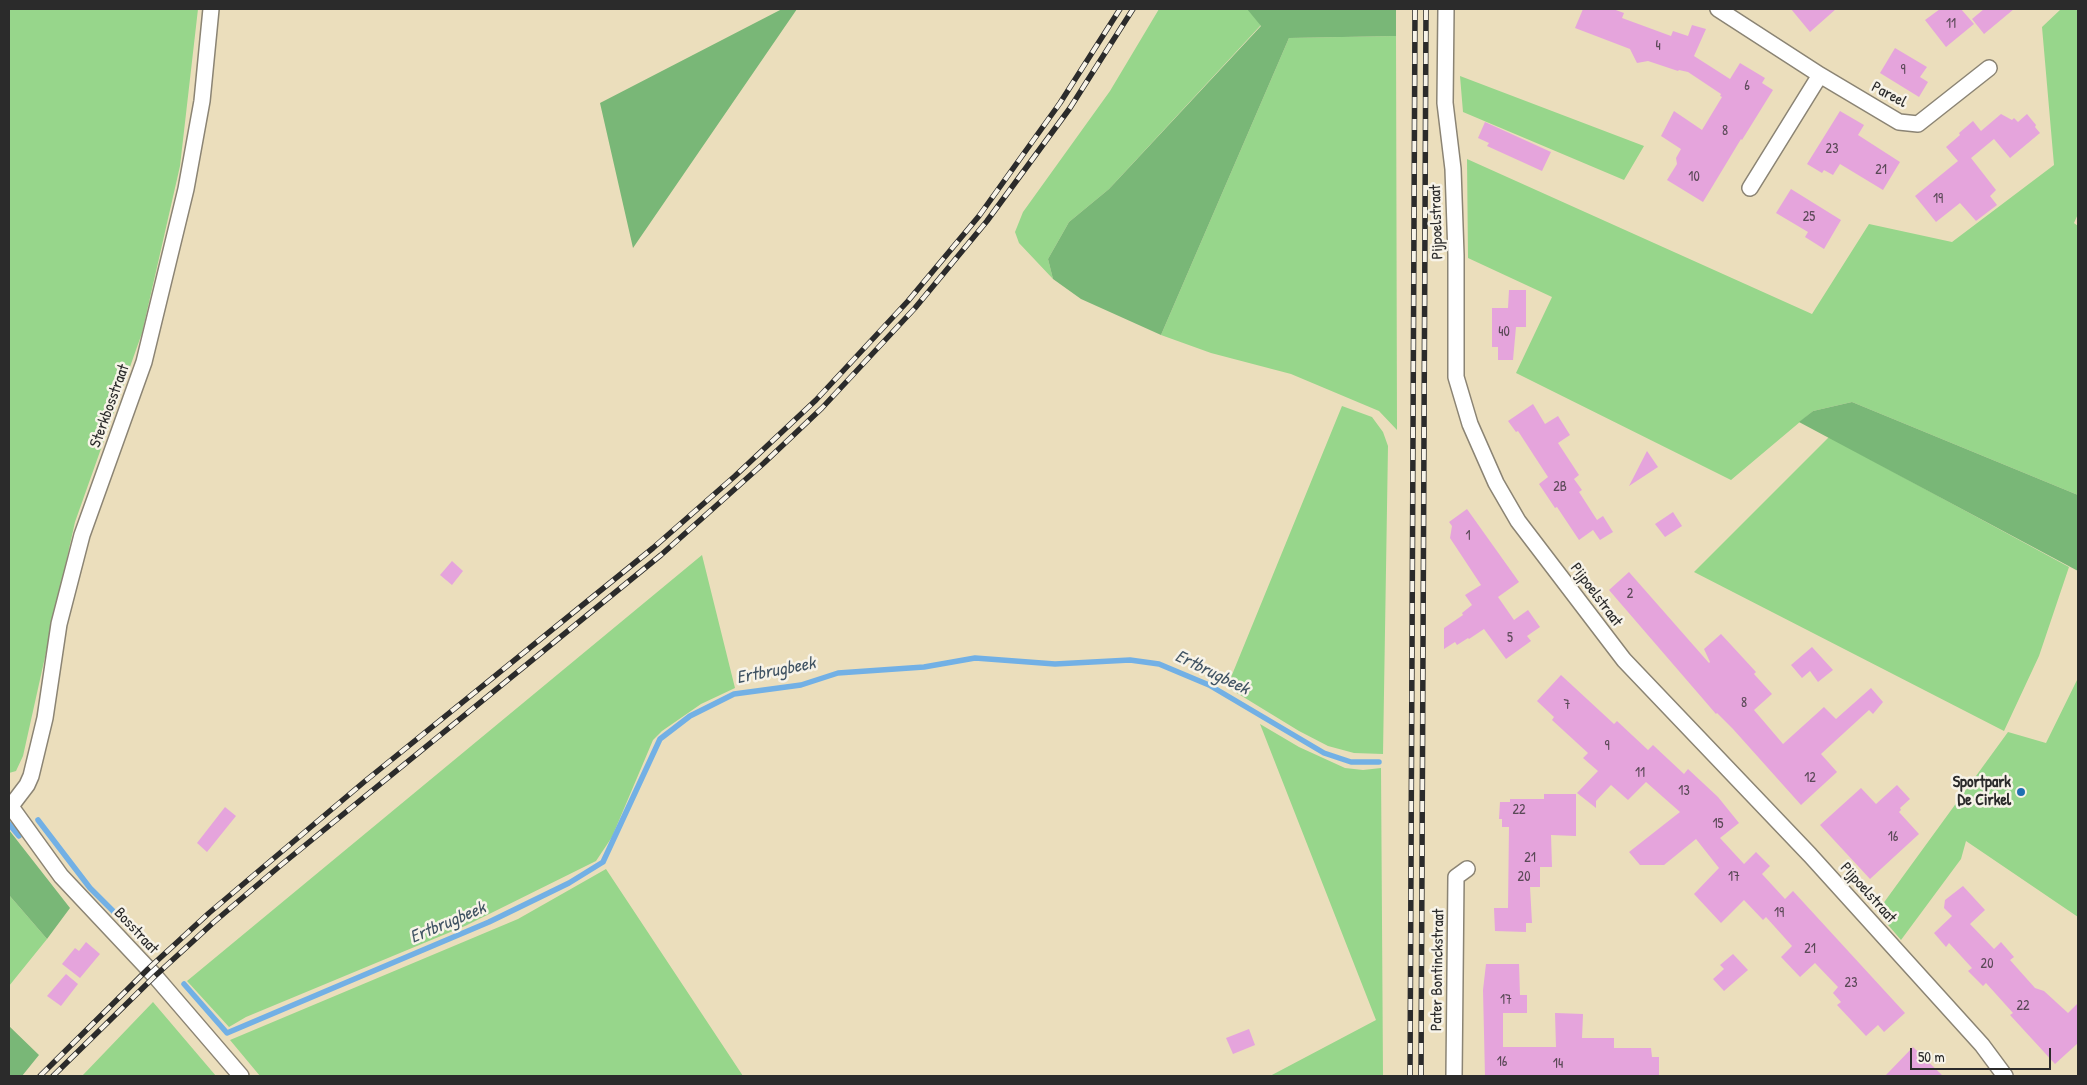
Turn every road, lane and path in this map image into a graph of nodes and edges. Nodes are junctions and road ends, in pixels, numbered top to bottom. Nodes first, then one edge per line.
1 (211, 9) edge
2 (1446, 9) edge
3 (1718, 9) edge
4 (1738, 13) edge
5 (1989, 68) dead end
6 (1820, 75) junction
7 (1750, 188) dead end
8 (10, 805) edge
9 (1467, 869) dead end
10 (241, 1076) edge
11 (1454, 1076) edge
12 (2005, 1076) edge

1 - 8 street, Sterkbosstraat
2 - 12 street, Pijpoelstraat
3 - 4 street, Pareel
4 - 6 street, Pareel
5 - 6 street, Pareel
6 - 7 street
8 - 10 street, Bosstraat
9 - 11 street, Pater Bontinckstraat

